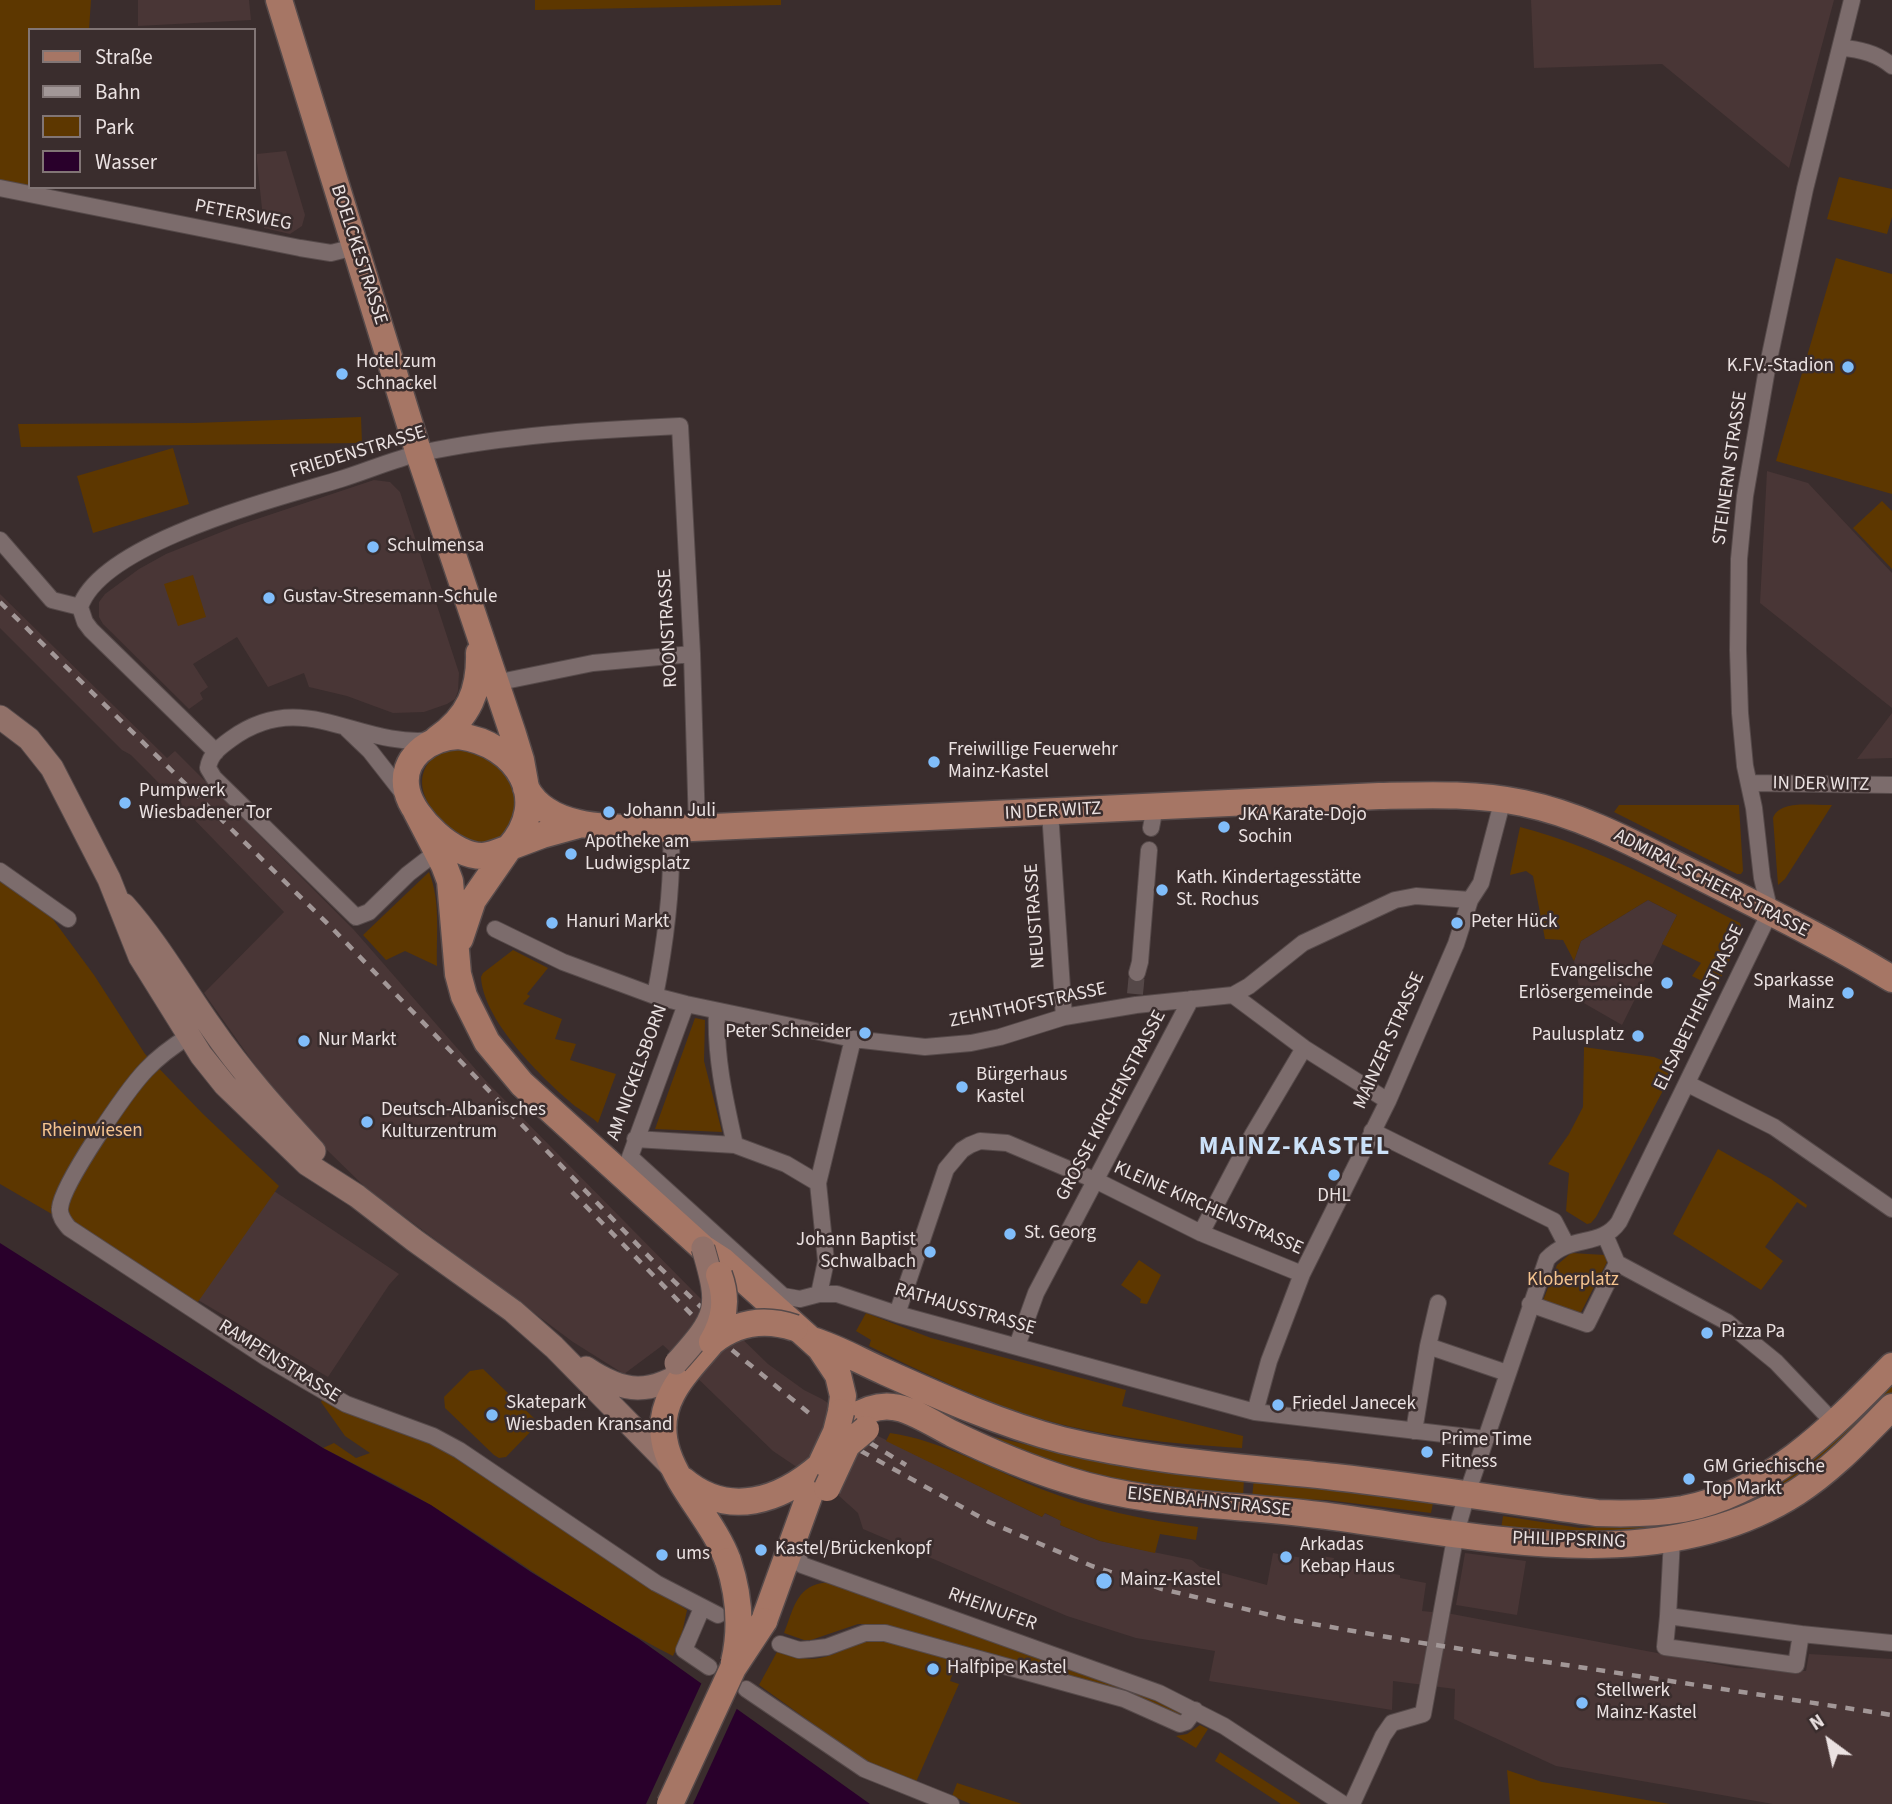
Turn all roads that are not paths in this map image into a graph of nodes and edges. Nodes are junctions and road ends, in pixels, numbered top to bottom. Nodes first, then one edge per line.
1 (279, 0) edge
2 (1852, 0) edge
3 (1841, 48) junction
4 (1892, 66) edge
5 (0, 188) edge
6 (355, 247) junction
7 (680, 426) joint
8 (419, 454) junction
9 (0, 540) edge
10 (80, 607) junction
11 (479, 633) junction
12 (692, 654) junction
13 (495, 683) junction
14 (0, 717) edge
15 (339, 725) junction
16 (436, 739) junction
17 (216, 752) junction
18 (1749, 783) junction
19 (526, 785) junction
20 (1892, 785) edge
21 (1514, 801) junction
22 (414, 808) junction
23 (1050, 812) junction
24 (582, 824) junction
25 (684, 829) junction
26 (434, 844) junction
27 (510, 848) junction
28 (1149, 850) dead end
29 (0, 872) edge
30 (117, 897) junction
31 (1470, 900) junction
32 (1769, 912) junction
33 (68, 919) dead end
34 (495, 929) dead end
35 (457, 947) junction
36 (1137, 973) tunnel mouth
37 (1892, 979) edge
38 (1233, 995) junction
39 (655, 996) junction
40 (192, 999) junction
41 (1191, 999) junction
42 (686, 1004) junction
43 (717, 1011) junction
44 (1064, 1017) junction
45 (189, 1036) junction
46 (853, 1039) junction
47 (1304, 1048) junction
48 (235, 1062) junction
49 (1688, 1084) junction
50 (1388, 1101) junction
51 (1372, 1131) junction
52 (635, 1139) junction
53 (735, 1145) junction
54 (629, 1157) joint
55 (1097, 1181) junction
56 (818, 1185) junction
57 (357, 1196) junction
58 (1892, 1209) edge
59 (1201, 1233) junction
60 (1605, 1236) junction
61 (1566, 1244) junction
62 (703, 1248) junction
63 (1617, 1263) junction
64 (1302, 1274) junction
65 (819, 1294) junction
66 (1438, 1303) dead end
67 (1530, 1304) junction
68 (897, 1314) junction
69 (712, 1342) junction
70 (1017, 1346) junction
71 (1429, 1346) junction
72 (554, 1347) junction
73 (822, 1349) junction
74 (1892, 1366) edge
75 (684, 1369) junction
76 (1507, 1373) junction
77 (1892, 1407) edge
78 (1255, 1412) junction
79 (848, 1423) junction
80 (1835, 1424) junction
81 (1414, 1431) junction
82 (1486, 1439) junction
83 (675, 1471) junction
84 (818, 1477) junction
85 (1762, 1478) junction
86 (1467, 1494) junction
87 (1779, 1503) junction
88 (706, 1519) junction
89 (1456, 1534) junction
90 (1672, 1539) junction
91 (793, 1572) junction
92 (1668, 1616) junction
93 (1801, 1634) junction
94 (1892, 1643) edge
95 (780, 1644) dead end
96 (730, 1675) junction
97 (1195, 1710) junction
98 (670, 1804) edge
99 (951, 1804) edge
100 (1343, 1804) edge
101 (1352, 1804) edge

1 - 6 main road, BOELCKESTRASSE
2 - 3 street, STEINERN STRASSE
3 - 4 street
3 - 18 street, STEINERN STRASSE
5 - 6 street, PETERSWEG
6 - 8 main road, BOELCKESTRASSE
7 - 8 street, FRIEDENSTRASSE
7 - 12 street, ROONSTRASSE
8 - 10 street, FRIEDENSTRASSE
8 - 11 main road, BOELCKESTRASSE
9 - 10 street
10 - 17 street
11 - 13 main road, BOELCKESTRASSE
11 - 16 main road
12 - 13 street
12 - 25 street, ROONSTRASSE
13 - 19 main road, BOELCKESTRASSE
14 - 30 main road
15 - 16 street
15 - 17 street
15 - 22 street
16 - 19 main road
16 - 22 main road
17 - 26 street
18 - 20 street, IN DER WITZ
18 - 32 street, ELISABETHENSTRASSE
19 - 24 main road, IN DER WITZ
19 - 27 main road
21 - 23 main road, IN DER WITZ
21 - 31 street, MAINZER STRASSE
21 - 32 main road, ADMIRAL-SCHEER-STRASSE
22 - 26 main road
22 - 27 main road
23 - 25 main road, IN DER WITZ
23 - 44 street, NEUSTRASSE
24 - 25 main road, IN DER WITZ
24 - 27 main road, IN DER WITZ
25 - 39 street, ROONSTRASSE
26 - 35 main road
27 - 35 main road
28 - 36 street
29 - 33 street
30 - 40 main road
30 - 45 main road
31 - 38 street
31 - 50 street, MAINZER STRASSE
32 - 37 main road, ADMIRAL-SCHEER-STRASSE
32 - 49 street, ELISABETHENSTRASSE
34 - 39 street, ZEHNTHOFSTRASSE
35 - 62 main road
38 - 41 street, ZEHNTHOFSTRASSE
38 - 47 street
39 - 42 street, ZEHNTHOFSTRASSE
40 - 45 street
40 - 48 main road
41 - 44 street, ZEHNTHOFSTRASSE
41 - 55 street, GROSSE KIRCHENSTRASSE
42 - 43 street, ZEHNTHOFSTRASSE
42 - 52 street, AM NICKELSBORN
43 - 46 street, ZEHNTHOFSTRASSE
43 - 53 street
44 - 46 street, ZEHNTHOFSTRASSE
45 - 48 street
45 - 57 main road
45 - 96 street, RAMPENSTRASSE
46 - 56 street
47 - 50 street
47 - 59 street
48 - 57 main road
49 - 58 street
49 - 60 street, ELISABETHENSTRASSE
50 - 51 street, MAINZER STRASSE
51 - 61 street
51 - 64 street, MAINZER STRASSE
52 - 53 street
52 - 54 street, AM NICKELSBORN
53 - 56 street
54 - 65 street, RATHAUSSTRASSE
55 - 59 street, KLEINE KIRCHENSTRASSE
55 - 68 street, KLEINE KIRCHENSTRASSE
55 - 70 street, GROSSE KIRCHENSTRASSE
56 - 65 street
57 - 72 main road
59 - 64 street, KLEINE KIRCHENSTRASSE
60 - 61 street
60 - 63 street
61 - 67 street
62 - 69 main road, bridge
62 - 73 main road, bridge
62 - 75 main road, bridge
63 - 67 street
63 - 80 street
64 - 78 street, MAINZER STRASSE
65 - 68 street, RATHAUSSTRASSE
66 - 71 street
67 - 76 street
68 - 70 street, RATHAUSSTRASSE
69 - 73 main road, bridge
69 - 75 main road
70 - 78 street, RATHAUSSTRASSE
71 - 76 street
71 - 81 street
72 - 75 main road
72 - 83 main road
72 - 88 main road
73 - 79 main road
73 - 86 main road, EISENBAHNSTRASSE
74 - 80 main road, PHILIPPSRING
75 - 83 main road
76 - 82 street
77 - 87 main road, PHILIPPSRING
78 - 81 street, RATHAUSSTRASSE
79 - 84 main road, bridge
79 - 89 main road, EISENBAHNSTRASSE
80 - 85 main road, PHILIPPSRING
81 - 82 street, RATHAUSSTRASSE
82 - 86 street
83 - 84 main road
83 - 88 main road
84 - 91 main road
84 - 91 main road
85 - 86 main road, PHILIPPSRING
85 - 87 main road
86 - 89 street
87 - 90 main road, PHILIPPSRING
88 - 96 main road, bridge
89 - 90 main road, PHILIPPSRING
89 - 101 street
90 - 92 street
91 - 96 main road, bridge
91 - 97 street, RHEINUFER
92 - 93 street
92 - 93 street
93 - 94 street
95 - 97 street
96 - 98 main road, bridge
96 - 99 street
97 - 100 street, RHEINUFER

